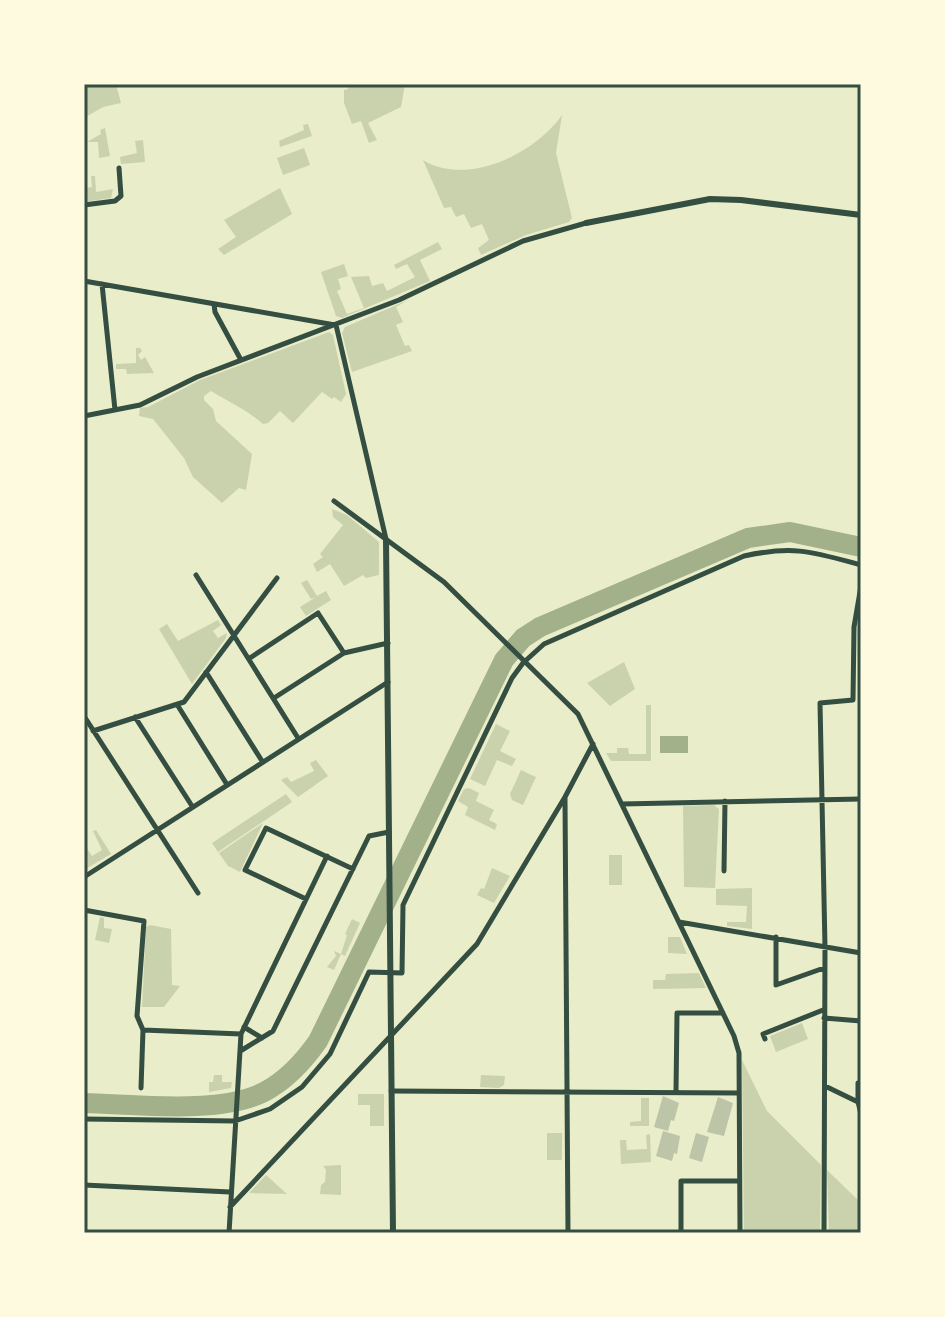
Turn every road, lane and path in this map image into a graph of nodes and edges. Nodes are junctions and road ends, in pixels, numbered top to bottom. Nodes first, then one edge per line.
1 (119, 168) dead end
2 (84, 205) edge
3 (861, 215) edge
4 (586, 223) joint
5 (84, 281) edge
6 (102, 284) junction
7 (214, 304) junction
8 (336, 325) junction
9 (241, 360) junction
10 (115, 410) junction
11 (84, 416) edge
12 (334, 501) dead end
13 (386, 540) junction
14 (861, 565) edge
15 (196, 575) dead end
16 (277, 578) dead end
17 (861, 586) edge
18 (858, 628) edge
19 (234, 635) junction
20 (388, 643) junction
21 (344, 653) junction
22 (250, 658) junction
23 (521, 661) junction
24 (206, 672) junction
25 (388, 682) junction
26 (274, 698) junction
27 (178, 706) junction
28 (84, 716) edge
29 (135, 717) junction
30 (93, 731) junction
31 (298, 738) junction
32 (593, 743) junction
33 (262, 761) junction
34 (226, 783) junction
35 (565, 797) junction
36 (821, 799) junction
37 (861, 799) edge
38 (725, 801) junction
39 (622, 804) junction
40 (192, 806) junction
41 (157, 829) junction
42 (389, 832) junction
43 (327, 856) junction
44 (353, 869) junction
45 (724, 871) dead end
46 (84, 877) edge
47 (198, 893) dead end
48 (306, 899) junction
49 (84, 910) edge
50 (678, 921) junction
51 (776, 937) junction
52 (825, 947) junction
53 (861, 953) edge
54 (824, 968) junction
55 (390, 974) junction
56 (823, 1010) junction
57 (723, 1013) junction
58 (824, 1018) junction
59 (861, 1021) edge
60 (143, 1030) junction
61 (243, 1030) junction
62 (390, 1035) junction
63 (262, 1038) junction
64 (765, 1039) dead end
65 (242, 1050) junction
66 (858, 1083) dead end
67 (825, 1086) junction
68 (141, 1088) dead end
69 (390, 1091) junction
70 (676, 1092) junction
71 (567, 1093) junction
72 (739, 1093) junction
73 (858, 1102) junction
74 (861, 1114) edge
75 (235, 1118) junction
76 (84, 1119) edge
77 (739, 1181) junction
78 (84, 1185) edge
79 (230, 1192) junction
80 (230, 1207) junction
81 (229, 1233) edge
82 (393, 1233) edge
83 (568, 1233) edge
84 (681, 1233) edge
85 (740, 1233) edge
86 (824, 1233) edge

1 - 2 street
3 - 4 street
4 - 8 street
5 - 6 street
6 - 7 street
6 - 10 street
7 - 8 street
7 - 9 street
8 - 9 street
8 - 13 street
9 - 10 street
10 - 11 street
12 - 13 street
13 - 20 street
13 - 23 street
14 - 23 street
15 - 19 street
16 - 19 street
17 - 18 street
18 - 36 street
19 - 22 street
19 - 24 street
20 - 21 street
20 - 25 street
21 - 22 street
21 - 26 street
22 - 26 street
23 - 32 street
23 - 55 street
24 - 27 street
24 - 33 street
25 - 31 street
25 - 42 street
26 - 31 street
27 - 29 street
27 - 34 street
28 - 30 street
29 - 30 street
29 - 40 street
30 - 41 street
31 - 33 street
32 - 35 street
32 - 39 street
33 - 34 street
34 - 40 street
35 - 62 street
35 - 71 street
36 - 37 street
36 - 38 street
36 - 52 street
38 - 39 street
38 - 45 street
39 - 50 street
40 - 41 street
41 - 46 street
41 - 47 street
42 - 44 street
42 - 55 street
43 - 44 street
43 - 48 street
43 - 48 street
44 - 63 street
48 - 61 street
49 - 60 street
50 - 51 street
50 - 57 street
51 - 52 street
51 - 54 street
52 - 53 street
52 - 54 street
54 - 56 street
55 - 62 street
55 - 75 street
56 - 58 street
56 - 64 street
57 - 70 street
57 - 72 street
58 - 59 street
58 - 67 street
60 - 61 street
60 - 68 street
61 - 63 street
61 - 65 street
62 - 69 street
62 - 80 street
63 - 65 street
65 - 75 street
66 - 73 street
67 - 73 street
67 - 86 street
69 - 71 street
69 - 82 street
70 - 71 street
70 - 72 street
71 - 83 street
72 - 77 street
73 - 74 street
75 - 76 street
75 - 79 street
77 - 84 street
77 - 85 street
78 - 79 street
79 - 80 street
80 - 81 street

